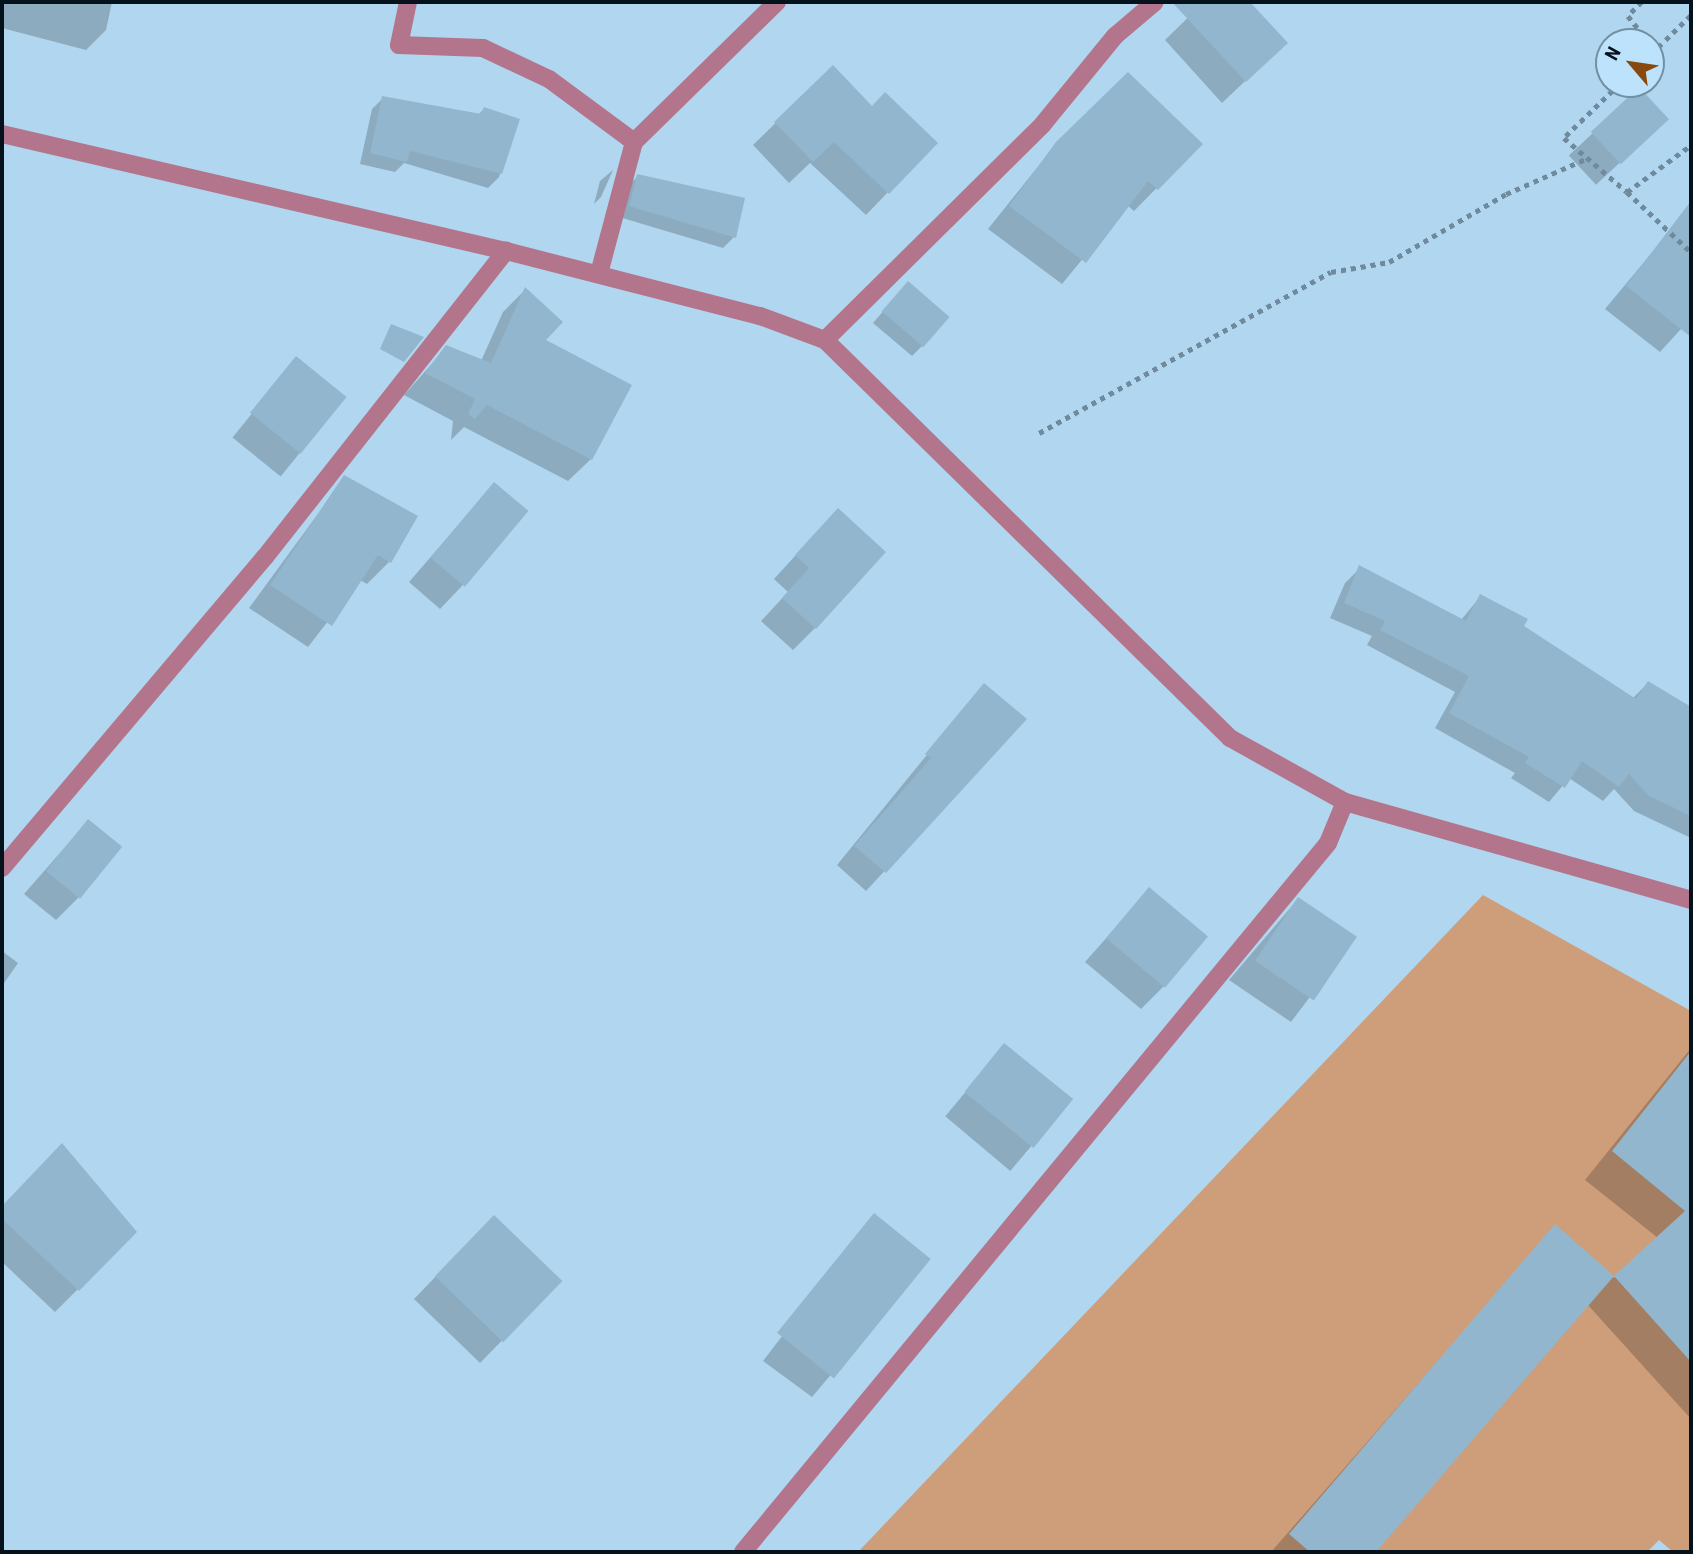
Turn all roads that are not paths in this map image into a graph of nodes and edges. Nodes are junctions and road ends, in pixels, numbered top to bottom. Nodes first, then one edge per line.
1 (408, 2) edge
2 (777, 2) edge
3 (1155, 2) edge
4 (2, 134) edge
5 (634, 142) junction
6 (506, 251) junction
7 (599, 274) junction
8 (825, 340) junction
9 (1345, 802) junction
10 (2, 868) edge
11 (1691, 900) edge
12 (743, 1552) edge

1 - 5 street
2 - 5 street
3 - 8 street
4 - 6 street
5 - 7 street
6 - 7 street
6 - 10 street
7 - 8 street
8 - 9 street
9 - 11 street
9 - 12 street

